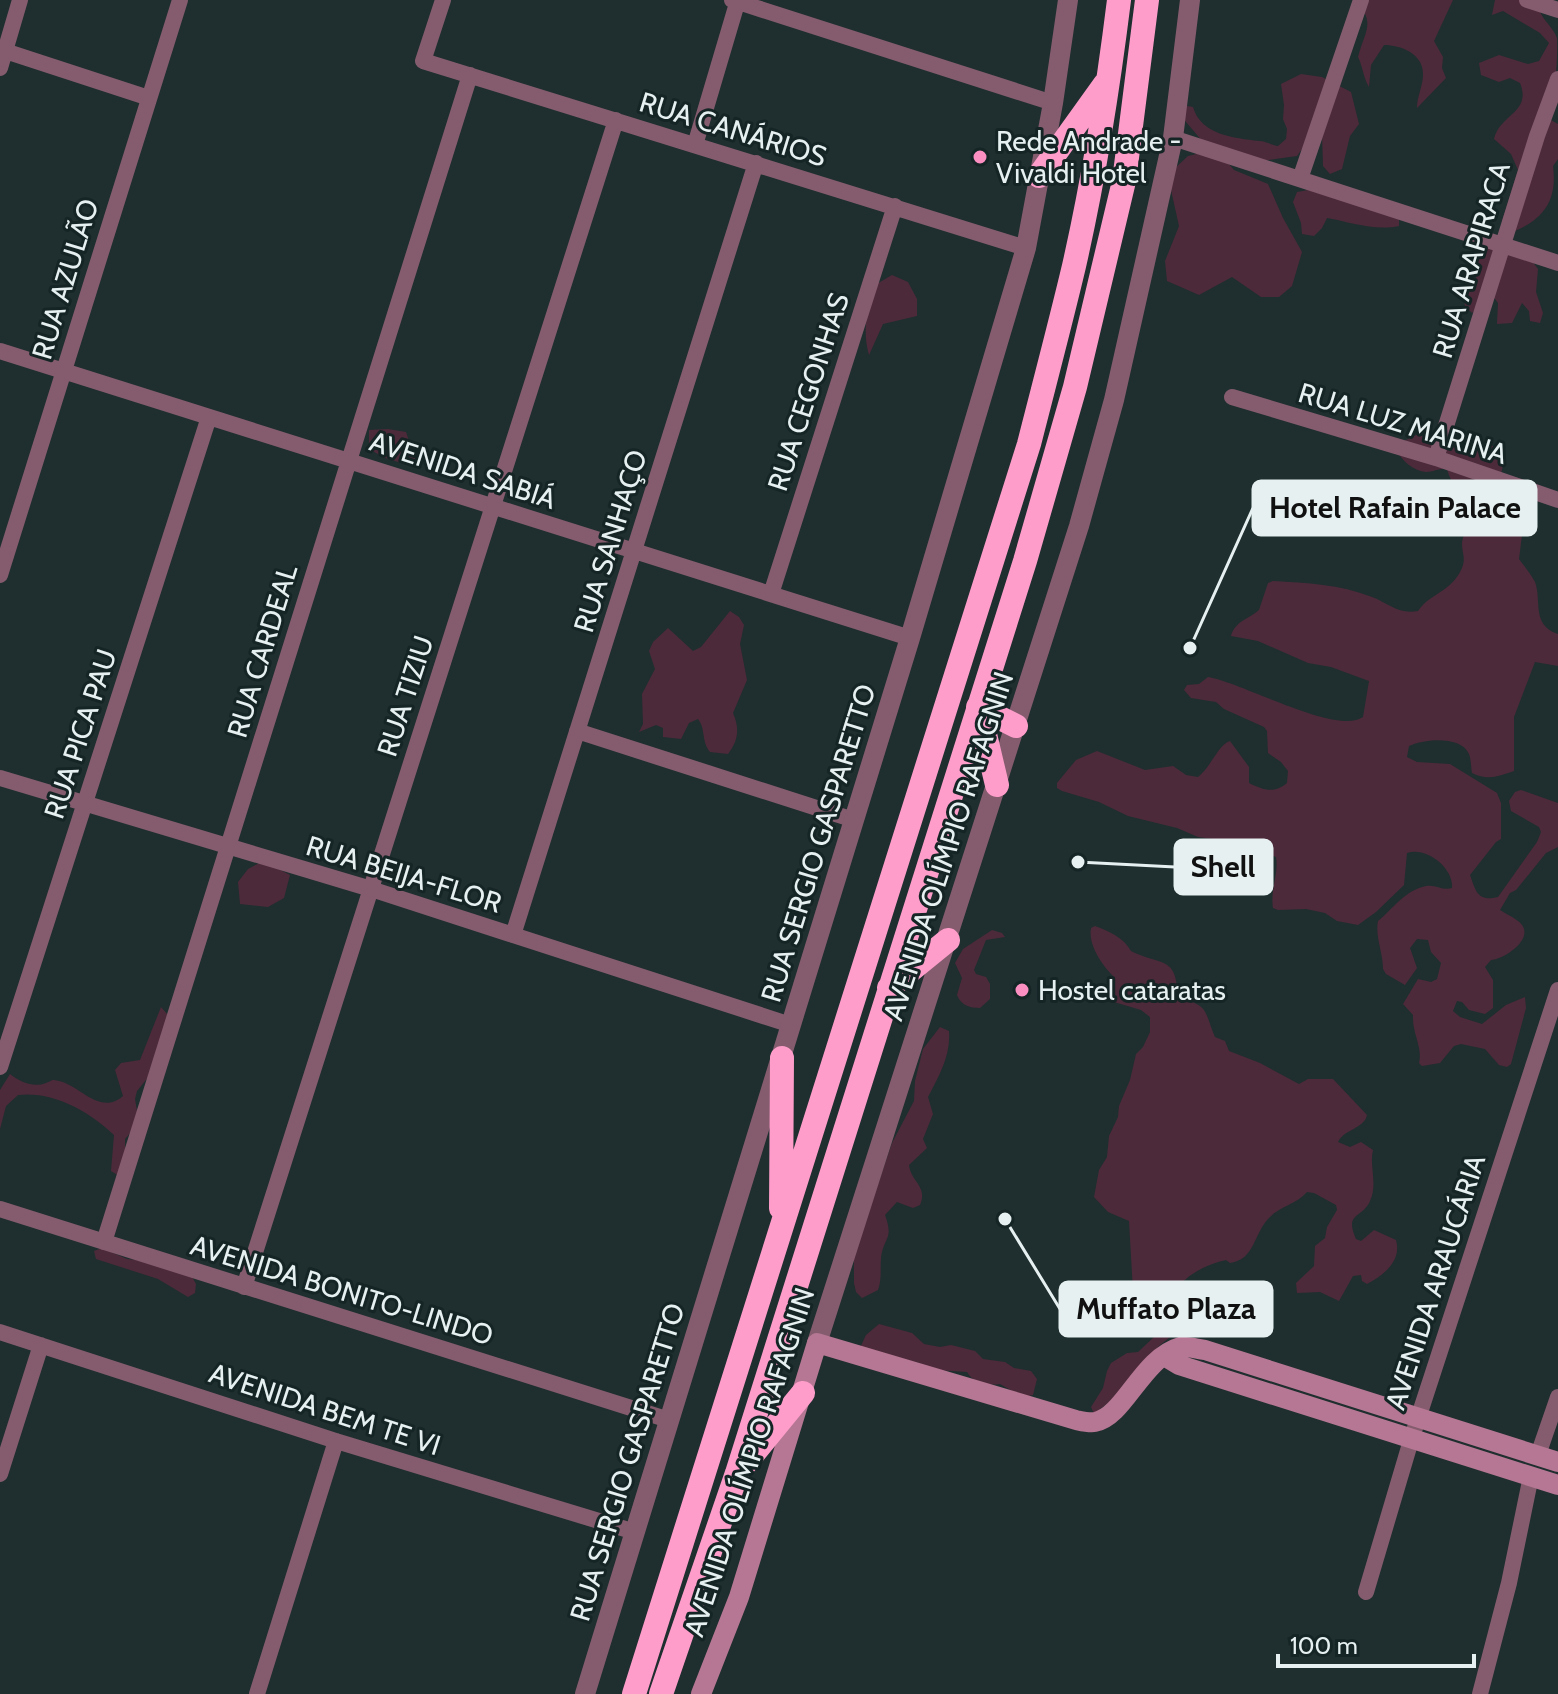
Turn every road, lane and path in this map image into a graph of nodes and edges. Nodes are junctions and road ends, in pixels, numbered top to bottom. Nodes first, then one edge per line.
1 (20, 0) edge
2 (180, 0) edge
3 (443, 0) edge
4 (1068, 0) edge
5 (1119, 0) edge
6 (1147, 0) edge
7 (1190, 0) edge
8 (1361, 0) edge
9 (1527, 0) edge
10 (736, 1) edge
11 (1558, 10) edge
12 (5, 51) junction
13 (0, 68) edge
14 (470, 75) junction
15 (1109, 79) junction
16 (1558, 79) edge
17 (149, 98) junction
18 (1053, 103) junction
19 (616, 120) junction
20 (1173, 138) junction
21 (695, 145) junction
22 (756, 163) junction
23 (1039, 176) junction
24 (1300, 179) junction
25 (895, 206) junction
26 (1503, 245) junction
27 (1026, 248) junction
28 (1558, 263) edge
29 (0, 351) edge
30 (64, 371) junction
31 (1232, 397) dead end
32 (209, 417) junction
33 (1436, 458) junction
34 (349, 461) junction
35 (1558, 500) edge
36 (493, 507) junction
37 (634, 551) junction
38 (0, 575) edge
39 (771, 594) junction
40 (910, 638) junction
41 (978, 707) junction
42 (1016, 726) junction
43 (577, 731) junction
44 (0, 778) edge
45 (997, 785) junction
46 (84, 804) junction
47 (854, 820) junction
48 (228, 847) junction
49 (371, 889) junction
50 (513, 935) junction
51 (948, 940) junction
52 (889, 988) junction
53 (1558, 990) edge
54 (791, 1025) junction
55 (782, 1058) junction
56 (0, 1067) edge
57 (0, 1209) edge
58 (781, 1232) junction
59 (104, 1242) junction
60 (244, 1287) junction
61 (0, 1332) edge
62 (817, 1343) junction
63 (41, 1345) junction
64 (1164, 1356) junction
65 (803, 1393) junction
66 (1558, 1397) edge
67 (1418, 1416) junction
68 (669, 1420) junction
69 (1412, 1437) junction
70 (336, 1441) junction
71 (1538, 1455) junction
72 (1558, 1462) edge
73 (737, 1473) junction
74 (0, 1474) edge
75 (1531, 1476) junction
76 (1558, 1485) edge
77 (635, 1532) junction
78 (1366, 1592) dead end
79 (257, 1694) edge
80 (585, 1694) edge
81 (634, 1694) edge
82 (661, 1694) edge
83 (701, 1694) edge
84 (1480, 1694) edge

1 - 12 street
2 - 17 street, RUA AZULÃO
3 - 14 street, RUA CANÁRIOS
4 - 18 street, RUA SERGIO GASPARETTO
5 - 15 highway
6 - 41 highway
7 - 20 street, AVENIDA OLÍMPIO RAFAGNIN
8 - 24 street
9 - 11 street
10 - 18 street
10 - 21 street
12 - 13 street
12 - 17 street
14 - 19 street, RUA CANÁRIOS
14 - 34 street, RUA CARDEAL
15 - 23 highway
15 - 58 highway
16 - 26 street, RUA ARAPIRACA
17 - 30 street, RUA AZULÃO
18 - 23 street, RUA SERGIO GASPARETTO
19 - 21 street, RUA CANÁRIOS
19 - 36 street, RUA TIZIU
20 - 24 street
20 - 42 street, AVENIDA OLÍMPIO RAFAGNIN
21 - 22 street, RUA CANÁRIOS
22 - 25 street, RUA CANÁRIOS
22 - 37 street, RUA SANHAÇO
23 - 27 street, RUA SERGIO GASPARETTO
24 - 26 street
25 - 27 street, RUA CANÁRIOS
25 - 39 street, RUA CEGONHAS
26 - 28 street
26 - 33 street, RUA ARAPIRACA
27 - 40 street, RUA SERGIO GASPARETTO
29 - 30 street, AVENIDA SABIÁ
30 - 32 street, AVENIDA SABIÁ
30 - 38 street, RUA AZULÃO
31 - 33 street, RUA LUZ MARINA
32 - 34 street, AVENIDA SABIÁ
32 - 46 street, RUA PICA PAU
33 - 35 street, RUA LUZ MARINA
34 - 36 street, AVENIDA SABIÁ
34 - 48 street, RUA CARDEAL
36 - 37 street, AVENIDA SABIÁ
36 - 49 street, RUA TIZIU
37 - 39 street, AVENIDA SABIÁ
37 - 43 street, RUA SANHAÇO
39 - 40 street, AVENIDA SABIÁ
40 - 47 street, RUA SERGIO GASPARETTO
41 - 42 highway
41 - 45 highway
41 - 52 highway
42 - 45 street, AVENIDA OLÍMPIO RAFAGNIN
43 - 47 street
43 - 50 street, RUA SANHAÇO
44 - 46 street, RUA BEIJA-FLOR
45 - 51 street, AVENIDA OLÍMPIO RAFAGNIN
46 - 48 street, RUA BEIJA-FLOR
46 - 56 street, RUA PICA PAU
47 - 54 street, RUA SERGIO GASPARETTO
48 - 49 street, RUA BEIJA-FLOR
48 - 59 street, RUA CARDEAL
49 - 50 street, RUA BEIJA-FLOR
49 - 60 street, RUA TIZIU
50 - 54 street, RUA BEIJA-FLOR
51 - 52 highway
51 - 62 street, AVENIDA OLÍMPIO RAFAGNIN
52 - 73 highway
53 - 67 street, AVENIDA ARAUCÁRIA
54 - 55 street, RUA SERGIO GASPARETTO
55 - 58 highway
55 - 68 street, RUA SERGIO GASPARETTO
57 - 59 street, AVENIDA BONITO-LINDO
58 - 81 highway
59 - 60 street, AVENIDA BONITO-LINDO
60 - 68 street, AVENIDA BONITO-LINDO
61 - 63 street, AVENIDA BEM TE VI
62 - 64 main road
62 - 65 main road, AVENIDA OLÍMPIO RAFAGNIN
63 - 70 street, AVENIDA BEM TE VI
63 - 74 street
64 - 67 main road
64 - 69 main road
65 - 73 highway
65 - 83 main road, AVENIDA OLÍMPIO RAFAGNIN
66 - 71 street
67 - 69 street, AVENIDA ARAUCÁRIA
67 - 71 main road
68 - 77 street, RUA SERGIO GASPARETTO
69 - 75 main road
69 - 78 street, AVENIDA ARAUCÁRIA
70 - 77 street, AVENIDA BEM TE VI
70 - 79 street
71 - 72 main road
73 - 82 highway
75 - 76 main road
75 - 84 street
77 - 80 street, RUA SERGIO GASPARETTO

